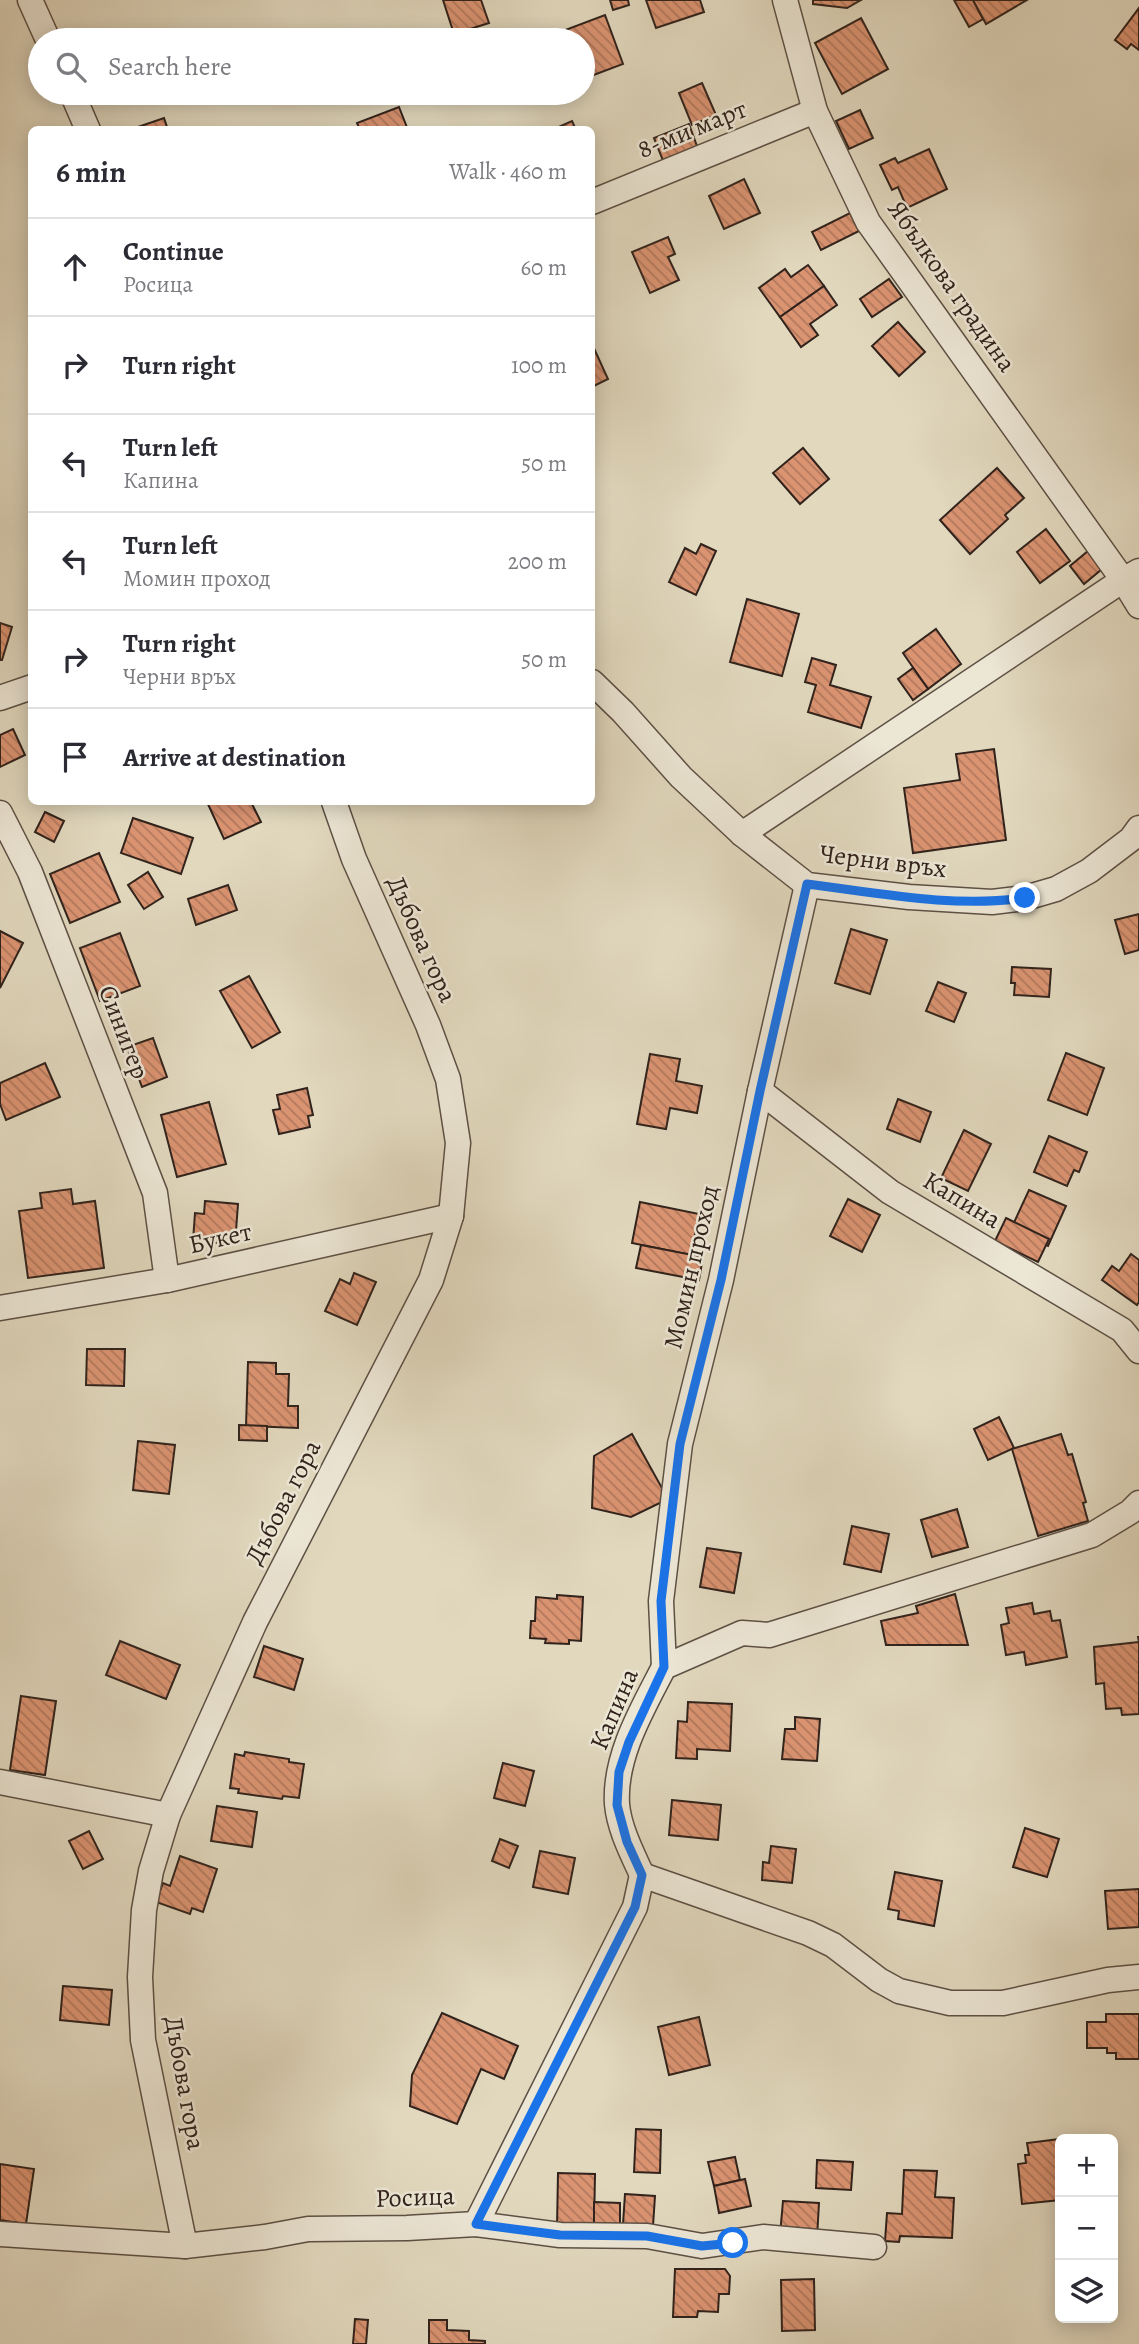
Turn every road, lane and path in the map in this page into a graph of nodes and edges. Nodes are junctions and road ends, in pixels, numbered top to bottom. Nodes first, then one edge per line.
1 (785, 0) edge
2 (32, 1) edge
3 (43, 28) edge
4 (77, 105) edge
5 (815, 111) junction
6 (86, 126) edge
7 (595, 201) edge
8 (1131, 575) edge
9 (1139, 606) edge
10 (595, 685) edge
11 (28, 688) edge
12 (0, 698) edge
13 (335, 805) edge
14 (0, 813) edge
15 (1139, 828) edge
16 (742, 834) junction
17 (807, 884) junction
18 (760, 1091) junction
19 (451, 1216) junction
20 (167, 1280) junction
21 (0, 1308) edge
22 (1139, 1351) edge
23 (1139, 1503) edge
24 (664, 1667) junction
25 (0, 1782) edge
26 (168, 1815) junction
27 (642, 1875) junction
28 (1139, 1977) edge
29 (476, 2224) junction
30 (0, 2234) edge
31 (185, 2246) junction
32 (874, 2247) dead end

1 - 5 street, Ябълкова градина
2 - 3 street
4 - 6 street
5 - 7 street, 8-ми март
5 - 8 street, Ябълкова градина
8 - 9 street
8 - 16 street
10 - 16 street, Черни връх
11 - 12 street
13 - 19 street, Дъбова гора
14 - 20 street, Синигер
15 - 17 street, Черни връх
16 - 17 street, Черни връх
17 - 18 street, Момин проход
18 - 22 street, Капина
18 - 24 street, Момин проход
19 - 20 street, Букет
19 - 26 street, Дъбова гора
20 - 21 street, Букет
23 - 24 street, Капина
24 - 27 street, Капина
25 - 26 street
26 - 31 street, Дъбова гора
27 - 28 street
27 - 29 street
29 - 31 street, Росица
29 - 32 street, Росица
30 - 31 street, Росица

